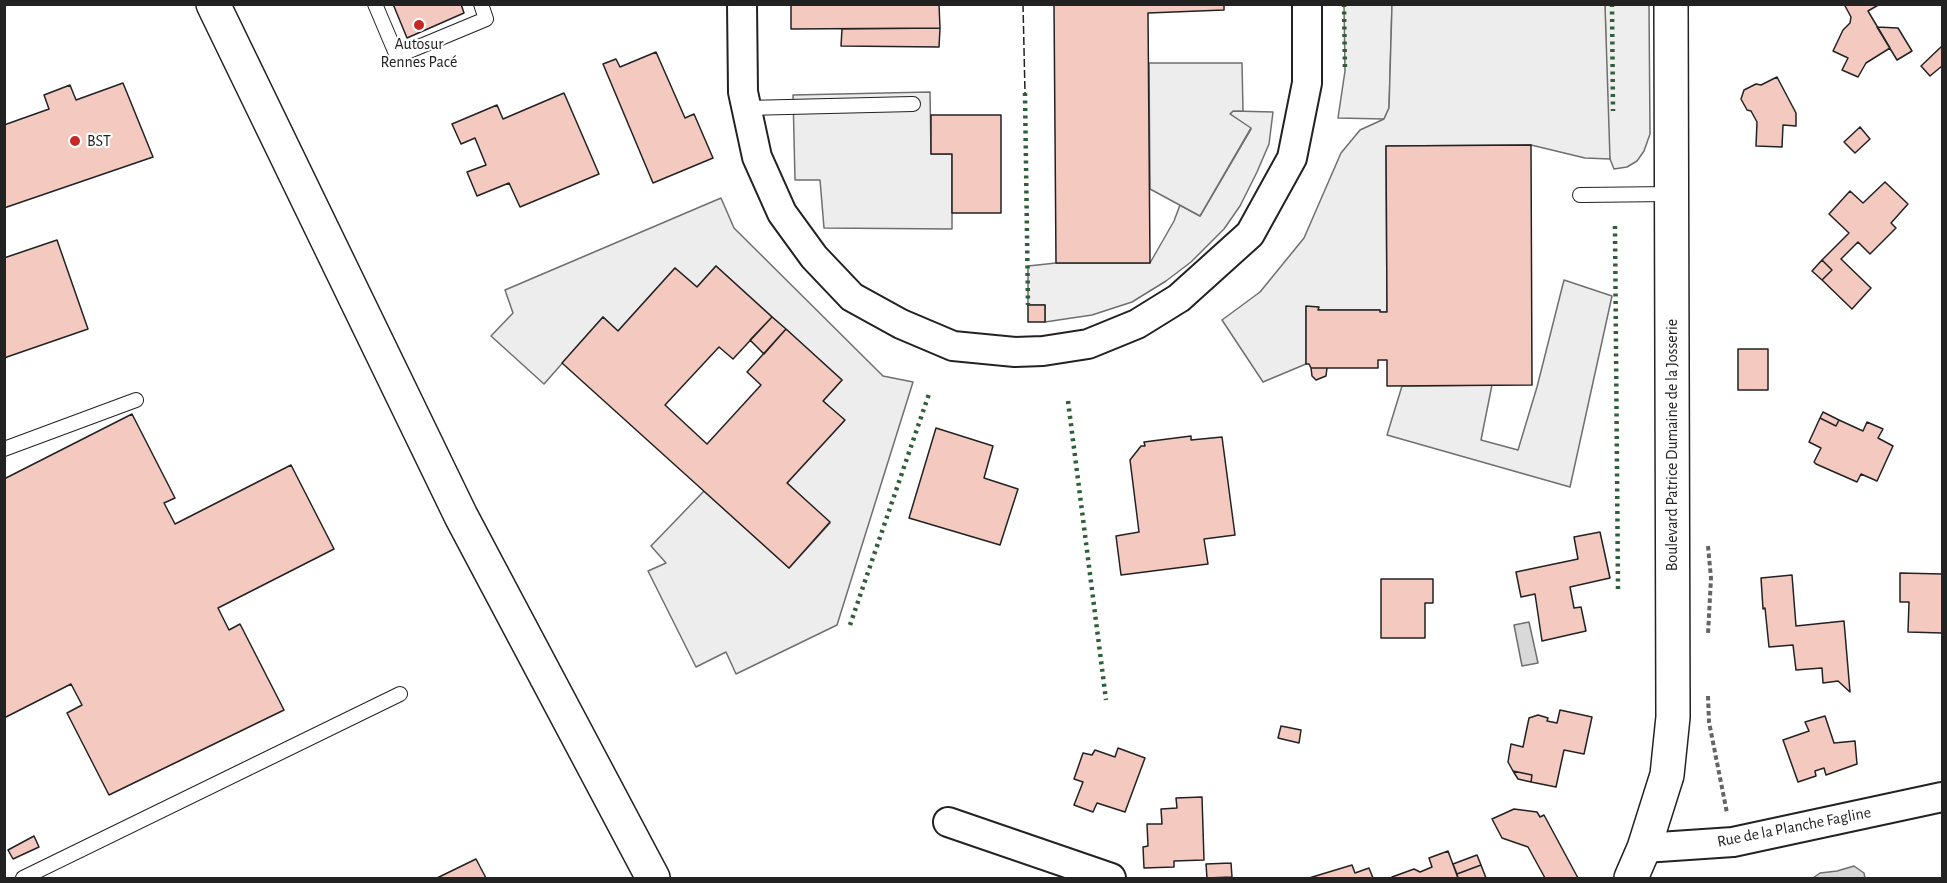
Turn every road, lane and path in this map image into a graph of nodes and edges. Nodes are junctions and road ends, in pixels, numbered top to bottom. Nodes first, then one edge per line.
1 (213, 4) edge
2 (375, 4) edge
3 (481, 4) edge
4 (742, 4) edge
5 (1307, 4) edge
6 (1671, 4) edge
7 (913, 104) dead end
8 (746, 108) junction
9 (1671, 194) junction
10 (1580, 195) dead end
11 (136, 400) dead end
12 (4, 449) edge
13 (1707, 542) dead end
14 (1708, 635) dead end
15 (1708, 690) dead end
16 (400, 694) dead end
17 (1942, 797) edge
18 (948, 822) dead end
19 (1733, 842) junction
20 (1644, 848) junction
21 (23, 879) edge
22 (653, 879) edge
23 (1111, 879) edge
24 (1631, 879) edge

1 - 22 main road
2 - 3 lane
4 - 8 street
5 - 8 street
6 - 9 main road, Boulevard Patrice Dumaine de la Josserie
7 - 8 lane
9 - 10 lane
9 - 20 main road, Boulevard Patrice Dumaine de la Josserie
11 - 12 lane
13 - 14 path
15 - 19 path
16 - 21 lane
17 - 19 street, Rue de la Planche Fagline
18 - 23 street
19 - 20 street, Rue de la Planche Fagline
20 - 24 main road, Boulevard Patrice Dumaine de la Josserie

